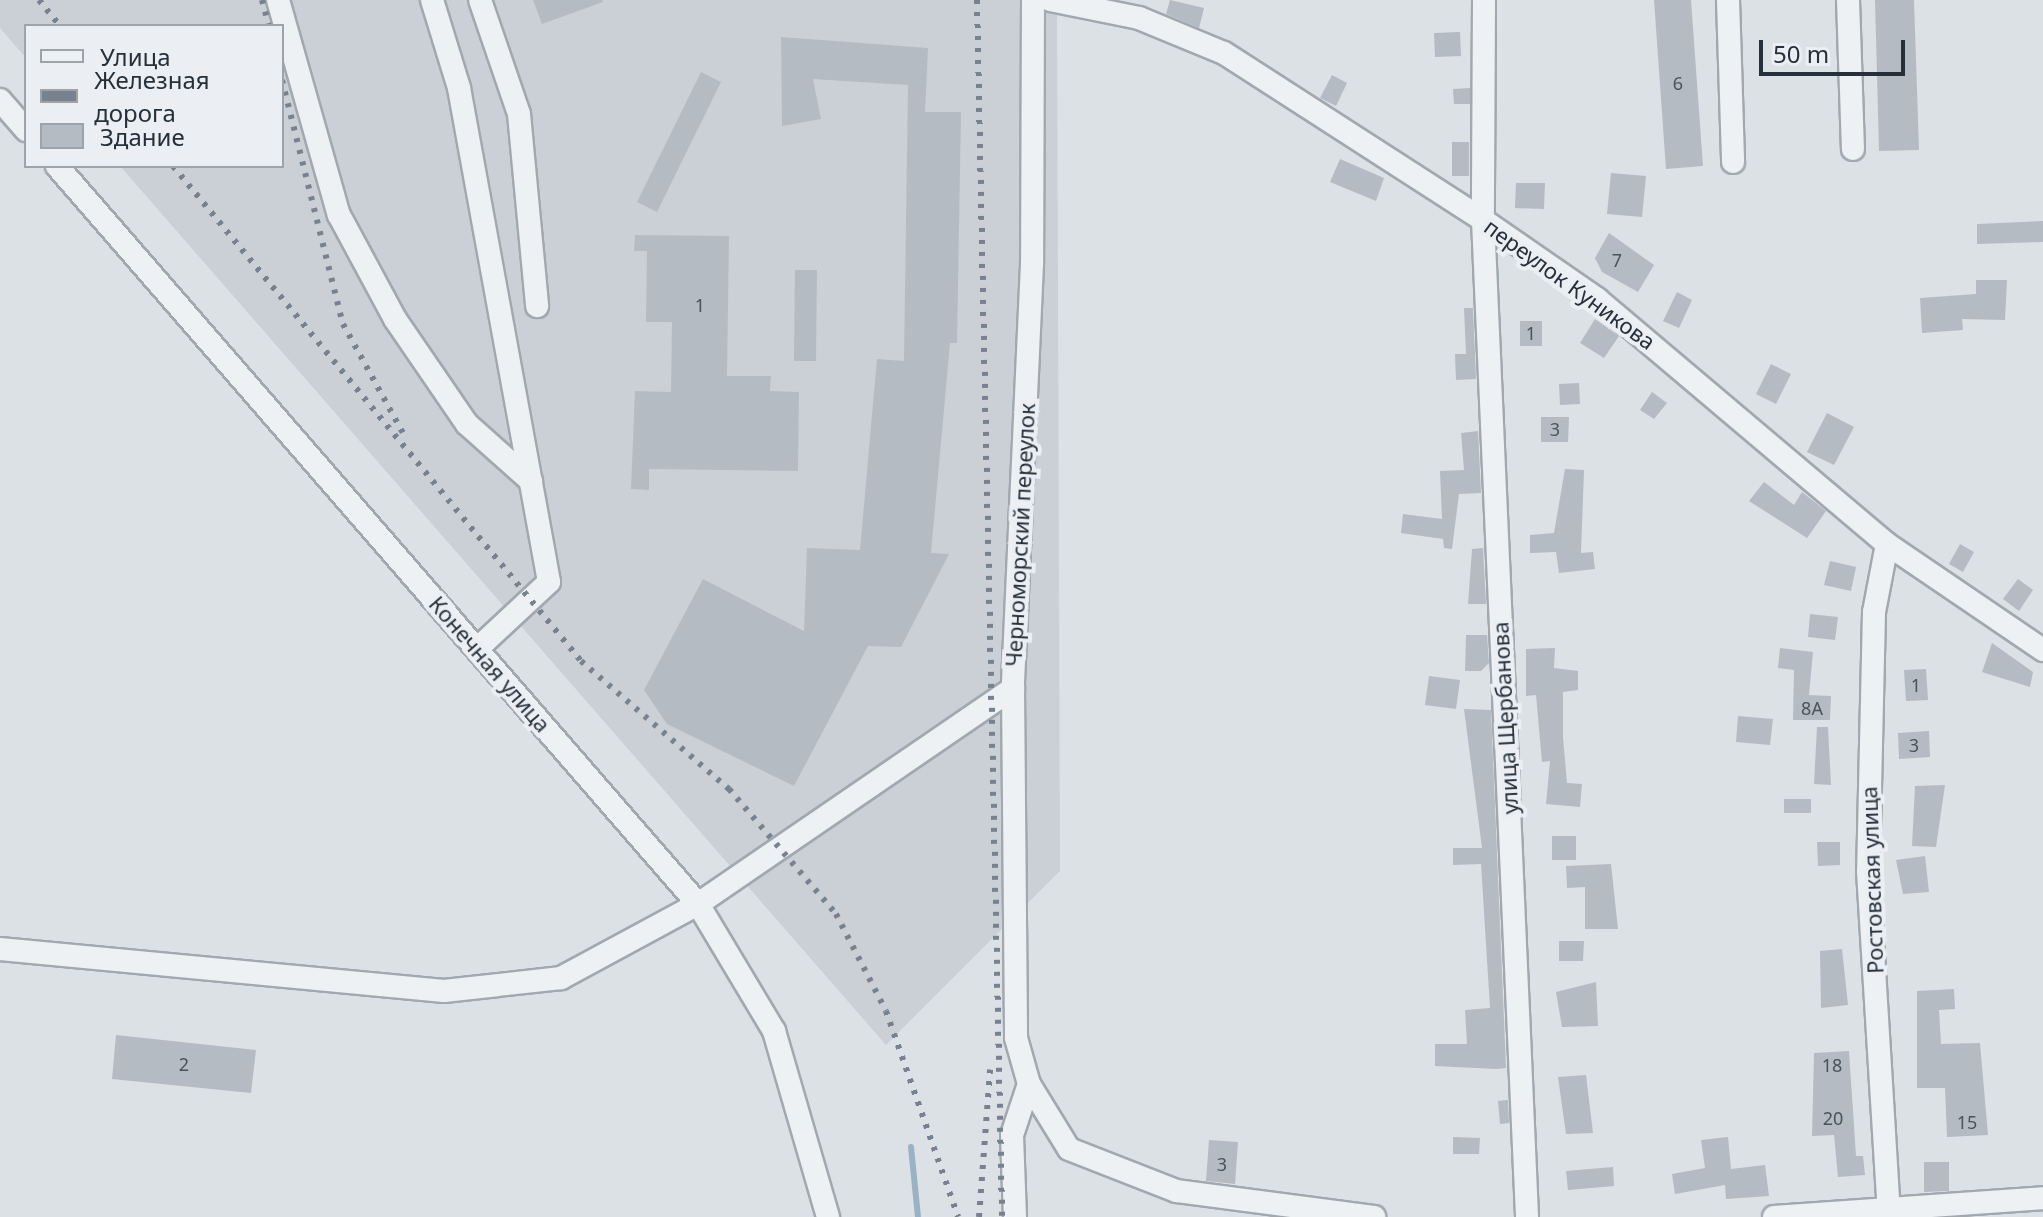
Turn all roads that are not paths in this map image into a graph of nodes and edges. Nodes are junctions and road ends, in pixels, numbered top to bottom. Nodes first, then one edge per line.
1 (278, 0) edge
2 (432, 0) edge
3 (480, 0) edge
4 (1033, 0) edge
5 (1050, 0) edge
6 (1484, 0) edge
7 (1734, 0) edge
8 (1848, 0) edge
9 (0, 100) edge
10 (24, 128) edge
11 (1853, 149) dead end
12 (1733, 162) dead end
13 (59, 168) edge
14 (1483, 220) junction
15 (537, 306) dead end
16 (531, 481) junction
17 (1887, 544) junction
18 (477, 649) junction
19 (2043, 650) edge
20 (1013, 688) junction
21 (698, 904) junction
22 (0, 949) edge
23 (1029, 1084) junction
24 (2043, 1198) edge
25 (1888, 1213) edge
26 (828, 1217) edge
27 (1015, 1217) edge
28 (1374, 1217) edge
29 (1527, 1217) edge
30 (1774, 1217) edge

1 - 16 street
2 - 16 street
3 - 15 street
4 - 20 street, Черноморский переулок
5 - 14 street, переулок Куникова
6 - 14 street, улица Щербанова
7 - 12 street
8 - 11 street
9 - 10 street
13 - 18 street, Конечная улица
14 - 17 street, переулок Куникова
14 - 29 street, улица Щербанова
16 - 18 street
17 - 19 street, переулок Куникова
17 - 25 street, Ростовская улица
18 - 21 street, Конечная улица
20 - 21 street, Черноморский переулок
20 - 23 street
21 - 22 street, Черноморский переулок
21 - 26 street, Конечная улица
23 - 27 street
23 - 28 street
24 - 25 street
25 - 30 street

